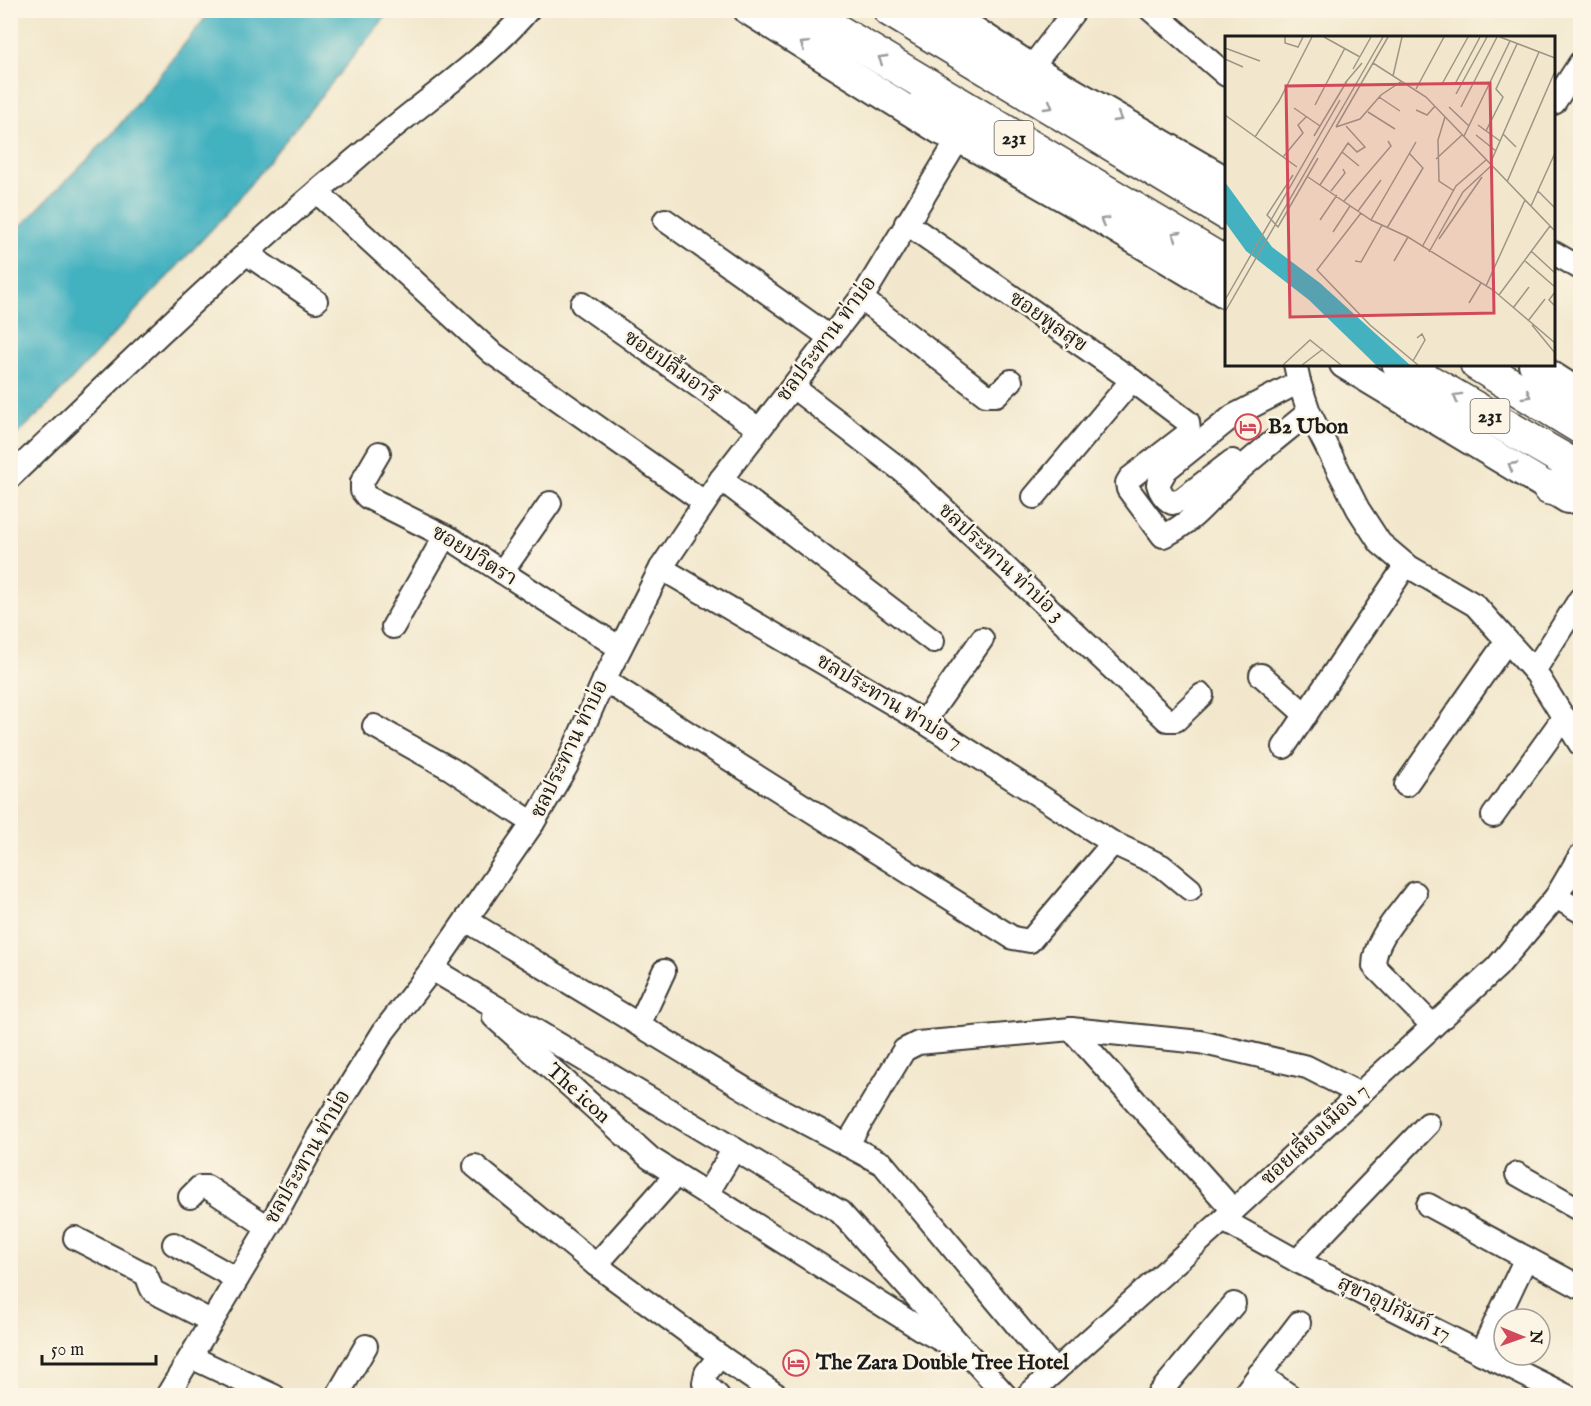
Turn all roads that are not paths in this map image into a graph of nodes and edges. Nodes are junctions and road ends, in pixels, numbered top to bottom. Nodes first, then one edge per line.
1 (528, 10) edge
2 (748, 10) edge
3 (802, 10) edge
4 (890, 10) edge
5 (942, 10) edge
6 (1075, 10) edge
7 (1151, 10) edge
8 (945, 44) junction
9 (1581, 63) edge
10 (1031, 68) junction
11 (1225, 73) edge
12 (920, 82) junction
13 (1555, 102) edge
14 (959, 138) junction
15 (1225, 181) edge
16 (317, 192) junction
17 (1225, 212) edge
18 (664, 220) dead end
19 (906, 223) junction
20 (246, 253) junction
21 (1555, 254) edge
22 (1225, 263) edge
23 (1581, 268) edge
24 (1225, 293) edge
25 (861, 298) junction
26 (316, 301) dead end
27 (582, 304) dead end
28 (831, 338) junction
29 (1347, 366) edge
30 (1402, 366) edge
31 (1480, 366) edge
32 (1536, 366) edge
33 (1132, 380) junction
34 (1011, 381) dead end
35 (792, 387) junction
36 (1302, 390) edge
37 (1581, 394) edge
38 (1581, 427) edge
39 (759, 429) junction
40 (379, 453) dead end
41 (1581, 468) edge
42 (10, 477) edge
43 (721, 479) junction
44 (1565, 491) edge
45 (1034, 497) dead end
46 (704, 502) junction
47 (550, 503) dead end
48 (1581, 507) edge
49 (444, 536) junction
50 (1406, 565) junction
51 (661, 568) junction
52 (502, 572) junction
53 (1581, 599) edge
54 (393, 627) dead end
55 (982, 639) dead end
56 (933, 641) dead end
57 (1506, 642) junction
58 (620, 648) junction
59 (1534, 671) junction
60 (1261, 675) dead end
61 (604, 680) junction
62 (1202, 695) dead end
63 (1306, 715) junction
64 (1564, 717) junction
65 (924, 722) junction
66 (374, 726) dead end
67 (1581, 744) edge
68 (1284, 747) dead end
69 (1406, 785) dead end
70 (1493, 816) dead end
71 (533, 823) junction
72 (1113, 843) junction
73 (1581, 856) edge
74 (1190, 889) dead end
75 (1415, 893) dead end
76 (1556, 897) junction
77 (1581, 911) edge
78 (466, 920) junction
79 (432, 969) junction
80 (664, 971) dead end
81 (457, 984) junction
82 (639, 1025) junction
83 (1433, 1026) junction
84 (1071, 1029) junction
85 (1360, 1094) junction
86 (1428, 1124) dead end
87 (847, 1145) junction
88 (734, 1149) junction
89 (475, 1166) dead end
90 (1517, 1174) dead end
91 (676, 1175) junction
92 (707, 1194) junction
93 (190, 1197) dead end
94 (1428, 1205) dead end
95 (1581, 1210) edge
96 (1228, 1215) junction
97 (268, 1227) junction
98 (75, 1238) dead end
99 (174, 1244) dead end
100 (1526, 1258) junction
101 (1297, 1261) junction
102 (596, 1265) junction
103 (237, 1279) junction
104 (1581, 1287) edge
105 (1234, 1304) dead end
106 (212, 1321) junction
107 (1299, 1323) dead end
108 (366, 1346) dead end
109 (1481, 1353) junction
110 (969, 1354) junction
111 (720, 1356) junction
112 (191, 1357) junction
113 (1055, 1371) junction
114 (1259, 1374) junction
115 (167, 1395) edge
116 (274, 1395) edge
117 (338, 1395) edge
118 (718, 1395) edge
119 (778, 1395) edge
120 (1005, 1395) edge
121 (1028, 1395) edge
122 (1157, 1395) edge
123 (1243, 1395) edge
124 (1290, 1395) edge
125 (1567, 1395) edge

1 - 16 street
14 -> 2 main road
12 -> 3 highway, 231
4 - 8 highway, 231
5 - 10 main road
6 - 10 street
7 - 11 street
8 - 10 highway
8 -> 17 highway, 231
9 - 13 street
10 -> 15 main road
12 - 14 highway
22 -> 12 highway, 231
14 - 19 street, ชลประทาน ท่าบ่อ
24 -> 14 main road
16 - 20 street
16 - 46 street
18 - 28 street
19 - 25 street, ชลประทาน ท่าบ่อ
19 - 33 street, ซอยพูลสุข
20 - 26 street
20 - 42 street
21 - 23 street
25 - 28 street, ชลประทาน ท่าบ่อ
25 - 34 street
27 - 39 street, ซอยปลื้มอารี
28 - 35 street, ชลประทาน ท่าบ่อ
44 -> 29 main road
41 -> 30 highway, 231
31 -> 38 highway, 231
32 - 37 main road
33 - 36 street, ซอยพูลสุข
33 - 45 street
35 - 39 street, ชลประทาน ท่าบ่อ
35 - 62 street, ชลประทาน ท่าบ่อ 3
36 - 36 street
36 - 50 street
39 - 43 street, ชลประทาน ท่าบ่อ
40 - 49 street, ซอยปวิตรา
43 - 46 street, ชลประทาน ท่าบ่อ
43 - 56 street
44 - 48 main road
46 - 51 street, ชลประทาน ท่าบ่อ
47 - 52 street
49 - 52 street, ซอยปวิตรา
49 - 54 street
50 - 57 street
50 - 63 street
51 - 58 street, ชลประทาน ท่าบ่อ
51 - 65 street, ชลประทาน ท่าบ่อ 7
52 - 58 street, ซอยปวิตรา
53 - 59 street
55 - 65 street
57 - 59 street
57 - 69 street
58 - 61 street, ชลประทาน ท่าบ่อ
59 - 64 street
60 - 63 street
61 - 71 street, ชลประทาน ท่าบ่อ
61 - 72 street
63 - 68 street
64 - 67 street
64 - 70 street
65 - 72 street, ชลประทาน ท่าบ่อ 7
66 - 71 street
71 - 78 street, ชลประทาน ท่าบ่อ
72 - 74 street, ชลประทาน ท่าบ่อ 7
73 - 76 street, ซอยเลี่ยงเมือง 7
75 - 83 street
76 - 77 street
76 - 83 street, ซอยเลี่ยงเมือง 7
78 - 79 street, ชลประทาน ท่าบ่อ
78 - 82 street
79 - 81 street, The icon
79 - 97 street, ชลประทาน ท่าบ่อ
80 - 82 street
81 - 88 street, The icon
81 - 91 street, The icon
82 - 87 street
83 - 85 street, ซอยเลี่ยงเมือง 7
84 - 85 street
84 - 87 street
84 - 96 street, สุขาอุปกัมภ์ 17
85 - 96 street, ซอยเลี่ยงเมือง 7
86 - 101 street
87 - 113 street
88 - 92 street
88 - 110 street, The icon
89 - 102 street
90 - 95 street
91 - 92 street, The icon
91 - 102 street
92 - 110 street, The icon
93 - 97 street
94 - 100 street
96 - 101 street, สุขาอุปกัมภ์ 17
96 - 113 street, ซอยเลี่ยงเมือง 7
97 - 103 street, ชลประทาน ท่าบ่อ
98 - 106 street
99 - 103 street
100 - 104 street
100 - 109 street
101 - 109 street, สุขาอุปกัมภ์ 17
102 - 111 street
103 - 106 street, ชลประทาน ท่าบ่อ
105 - 122 street
106 - 112 street, ชลประทาน ท่าบ่อ
107 - 114 street
108 - 117 street
109 - 125 street, สุขาอุปกัมภ์ 17
110 - 120 street, The icon
111 - 118 street
111 - 119 street
112 - 115 street, ชลประทาน ท่าบ่อ
112 - 116 street
113 - 121 street, ซอยเลี่ยงเมือง 7
114 - 123 street
114 - 124 street

